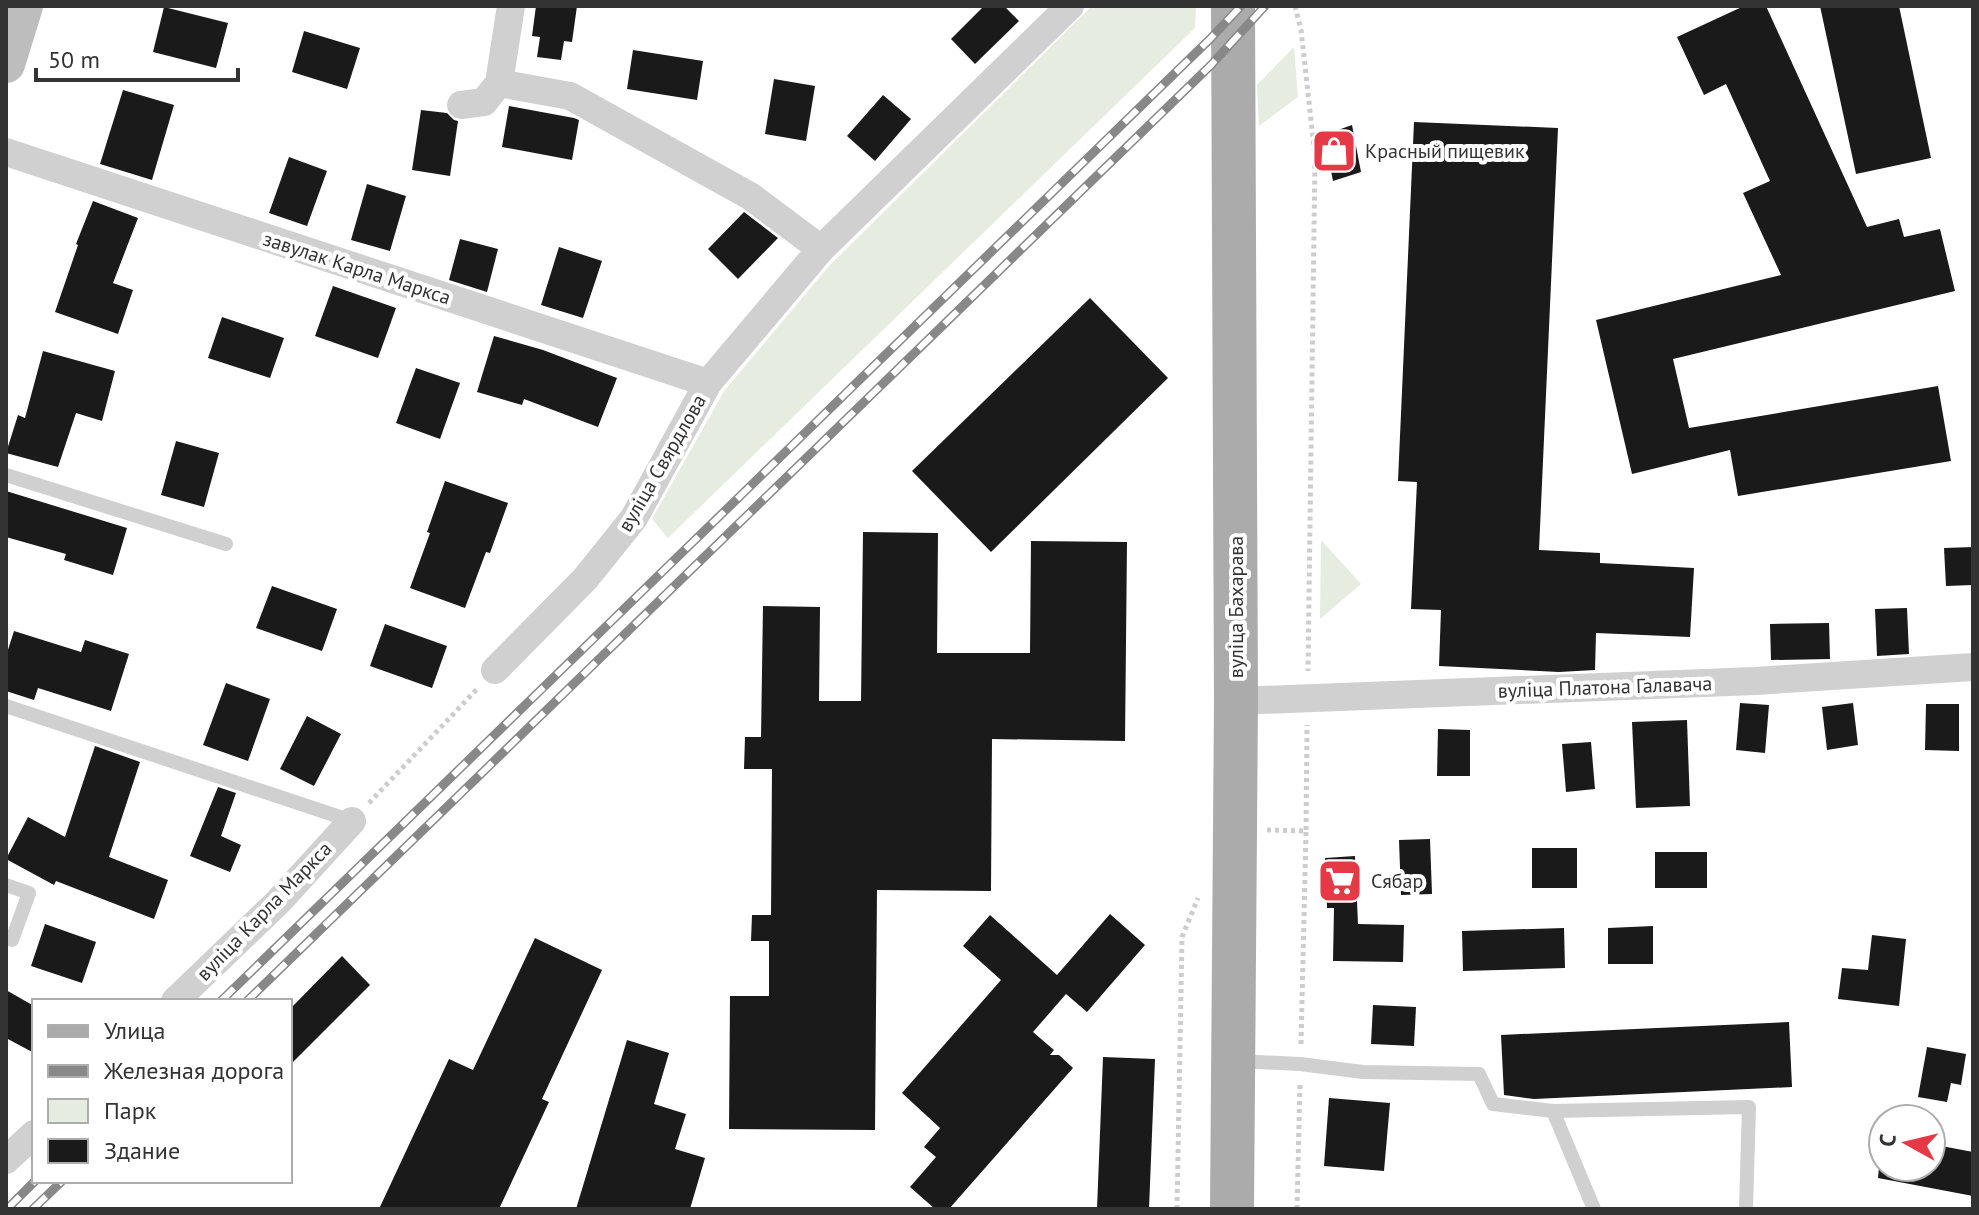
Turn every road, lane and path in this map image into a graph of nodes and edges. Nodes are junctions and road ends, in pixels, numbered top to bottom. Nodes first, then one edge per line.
1 (24, 6) edge
2 (511, 6) edge
3 (1070, 6) edge
4 (1233, 6) edge
5 (1295, 6) edge
6 (6, 64) edge
7 (499, 83) junction
8 (461, 105) dead end
9 (6, 152) edge
10 (821, 249) junction
11 (708, 383) junction
12 (6, 475) edge
13 (226, 544) dead end
14 (1973, 667) edge
15 (495, 670) joint
16 (1307, 698) junction
17 (1236, 701) junction
18 (6, 706) edge
19 (352, 821) junction
20 (1306, 831) junction
21 (1268, 840) dead end
22 (6, 885) edge
23 (1202, 888) dead end
24 (12, 940) dead end
25 (177, 999) edge
26 (1233, 1061) junction
27 (1300, 1064) junction
28 (1553, 1111) junction
29 (32, 1136) edge
30 (6, 1160) edge
31 (1177, 1209) edge
32 (1232, 1209) edge
33 (1297, 1209) edge
34 (1594, 1209) edge
35 (1746, 1209) edge

1 - 6 main road
2 - 7 street
3 - 10 street, вуліца Свярдлова
4 - 17 main road, вуліца Бахарава
5 - 16 path
7 - 8 street
7 - 10 street
9 - 11 street, завулак Карла Маркса
10 - 11 street, вуліца Свярдлова
11 - 15 street, вуліца Свярдлова
12 - 13 lane
14 - 16 street, вуліца Платона Галавача
15 - 19 path
16 - 17 street, вуліца Платона Галавача
16 - 20 path
17 - 26 main road, вуліца Бахарава
18 - 19 lane
19 - 25 street, вуліца Карла Маркса
20 - 21 path
20 - 27 path
22 - 24 lane
23 - 31 path
26 - 27 lane
26 - 32 main road, вуліца Бахарава
27 - 28 lane
27 - 33 path
28 - 34 lane
28 - 35 lane
29 - 30 street

